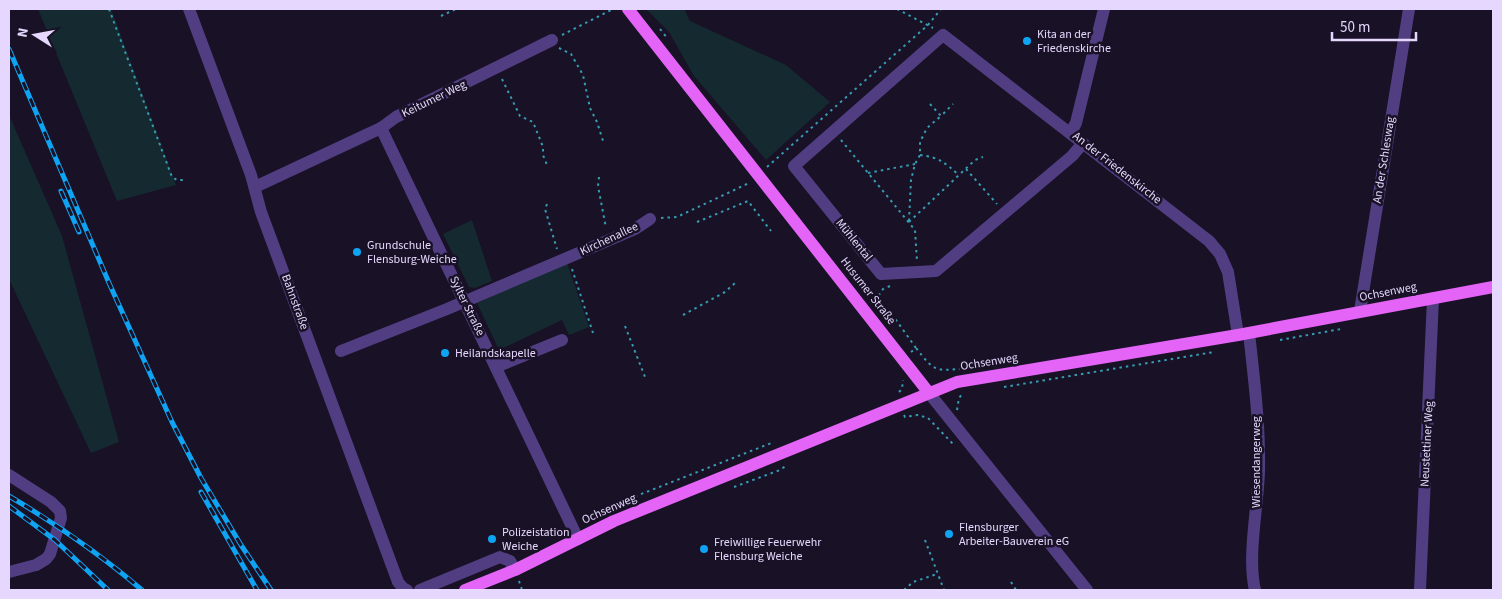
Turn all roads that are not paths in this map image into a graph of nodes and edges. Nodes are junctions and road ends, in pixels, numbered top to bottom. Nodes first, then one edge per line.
1 (189, 9) edge
2 (628, 9) edge
3 (1104, 9) edge
4 (1408, 9) edge
5 (943, 35) joint
6 (552, 40) road end
7 (382, 128) junction
8 (1071, 132) junction
9 (1083, 143) junction
10 (255, 187) junction
11 (650, 219) road end
12 (1493, 288) edge
13 (1434, 298) junction
14 (464, 302) junction
15 (1360, 311) junction
16 (1244, 334) junction
17 (562, 340) dead end
18 (341, 351) dead end
19 (496, 367) junction
20 (930, 393) junction
21 (9, 475) edge
22 (576, 535) junction
23 (9, 572) edge
24 (516, 573) junction
25 (407, 590) edge
26 (420, 590) edge
27 (465, 590) edge
28 (1087, 590) edge
29 (1255, 590) edge
30 (1420, 590) edge

1 - 10 street, Bahnstraße
2 - 20 main road, Husumer Straße
3 - 8 street
4 - 15 street, An der Schleswag
5 - 8 street, An der Friedenskirche
5 - 9 street, Mühlental
6 - 7 street, Keitumer Weg
7 - 10 street, Keitumer Weg
7 - 14 street, Sylter Straße
8 - 9 street, An der Friedenskirche
9 - 16 street, An der Friedenskirche
10 - 25 street, Bahnstraße
11 - 14 street, Kirchenallee
12 - 13 main road, Ochsenweg
13 - 15 main road, Ochsenweg
13 - 30 street, Neustettiner Weg
14 - 18 street, Kirchenallee
14 - 19 street, Sylter Straße
15 - 16 main road, Ochsenweg
16 - 20 main road, Ochsenweg
16 - 29 street, Wiesendangerweg
17 - 19 street
19 - 22 street, Sylter Straße
20 - 22 main road, Ochsenweg
20 - 28 street, Husumer Straße
21 - 23 street
22 - 24 main road, Ochsenweg
24 - 26 street
24 - 27 main road, Ochsenweg

